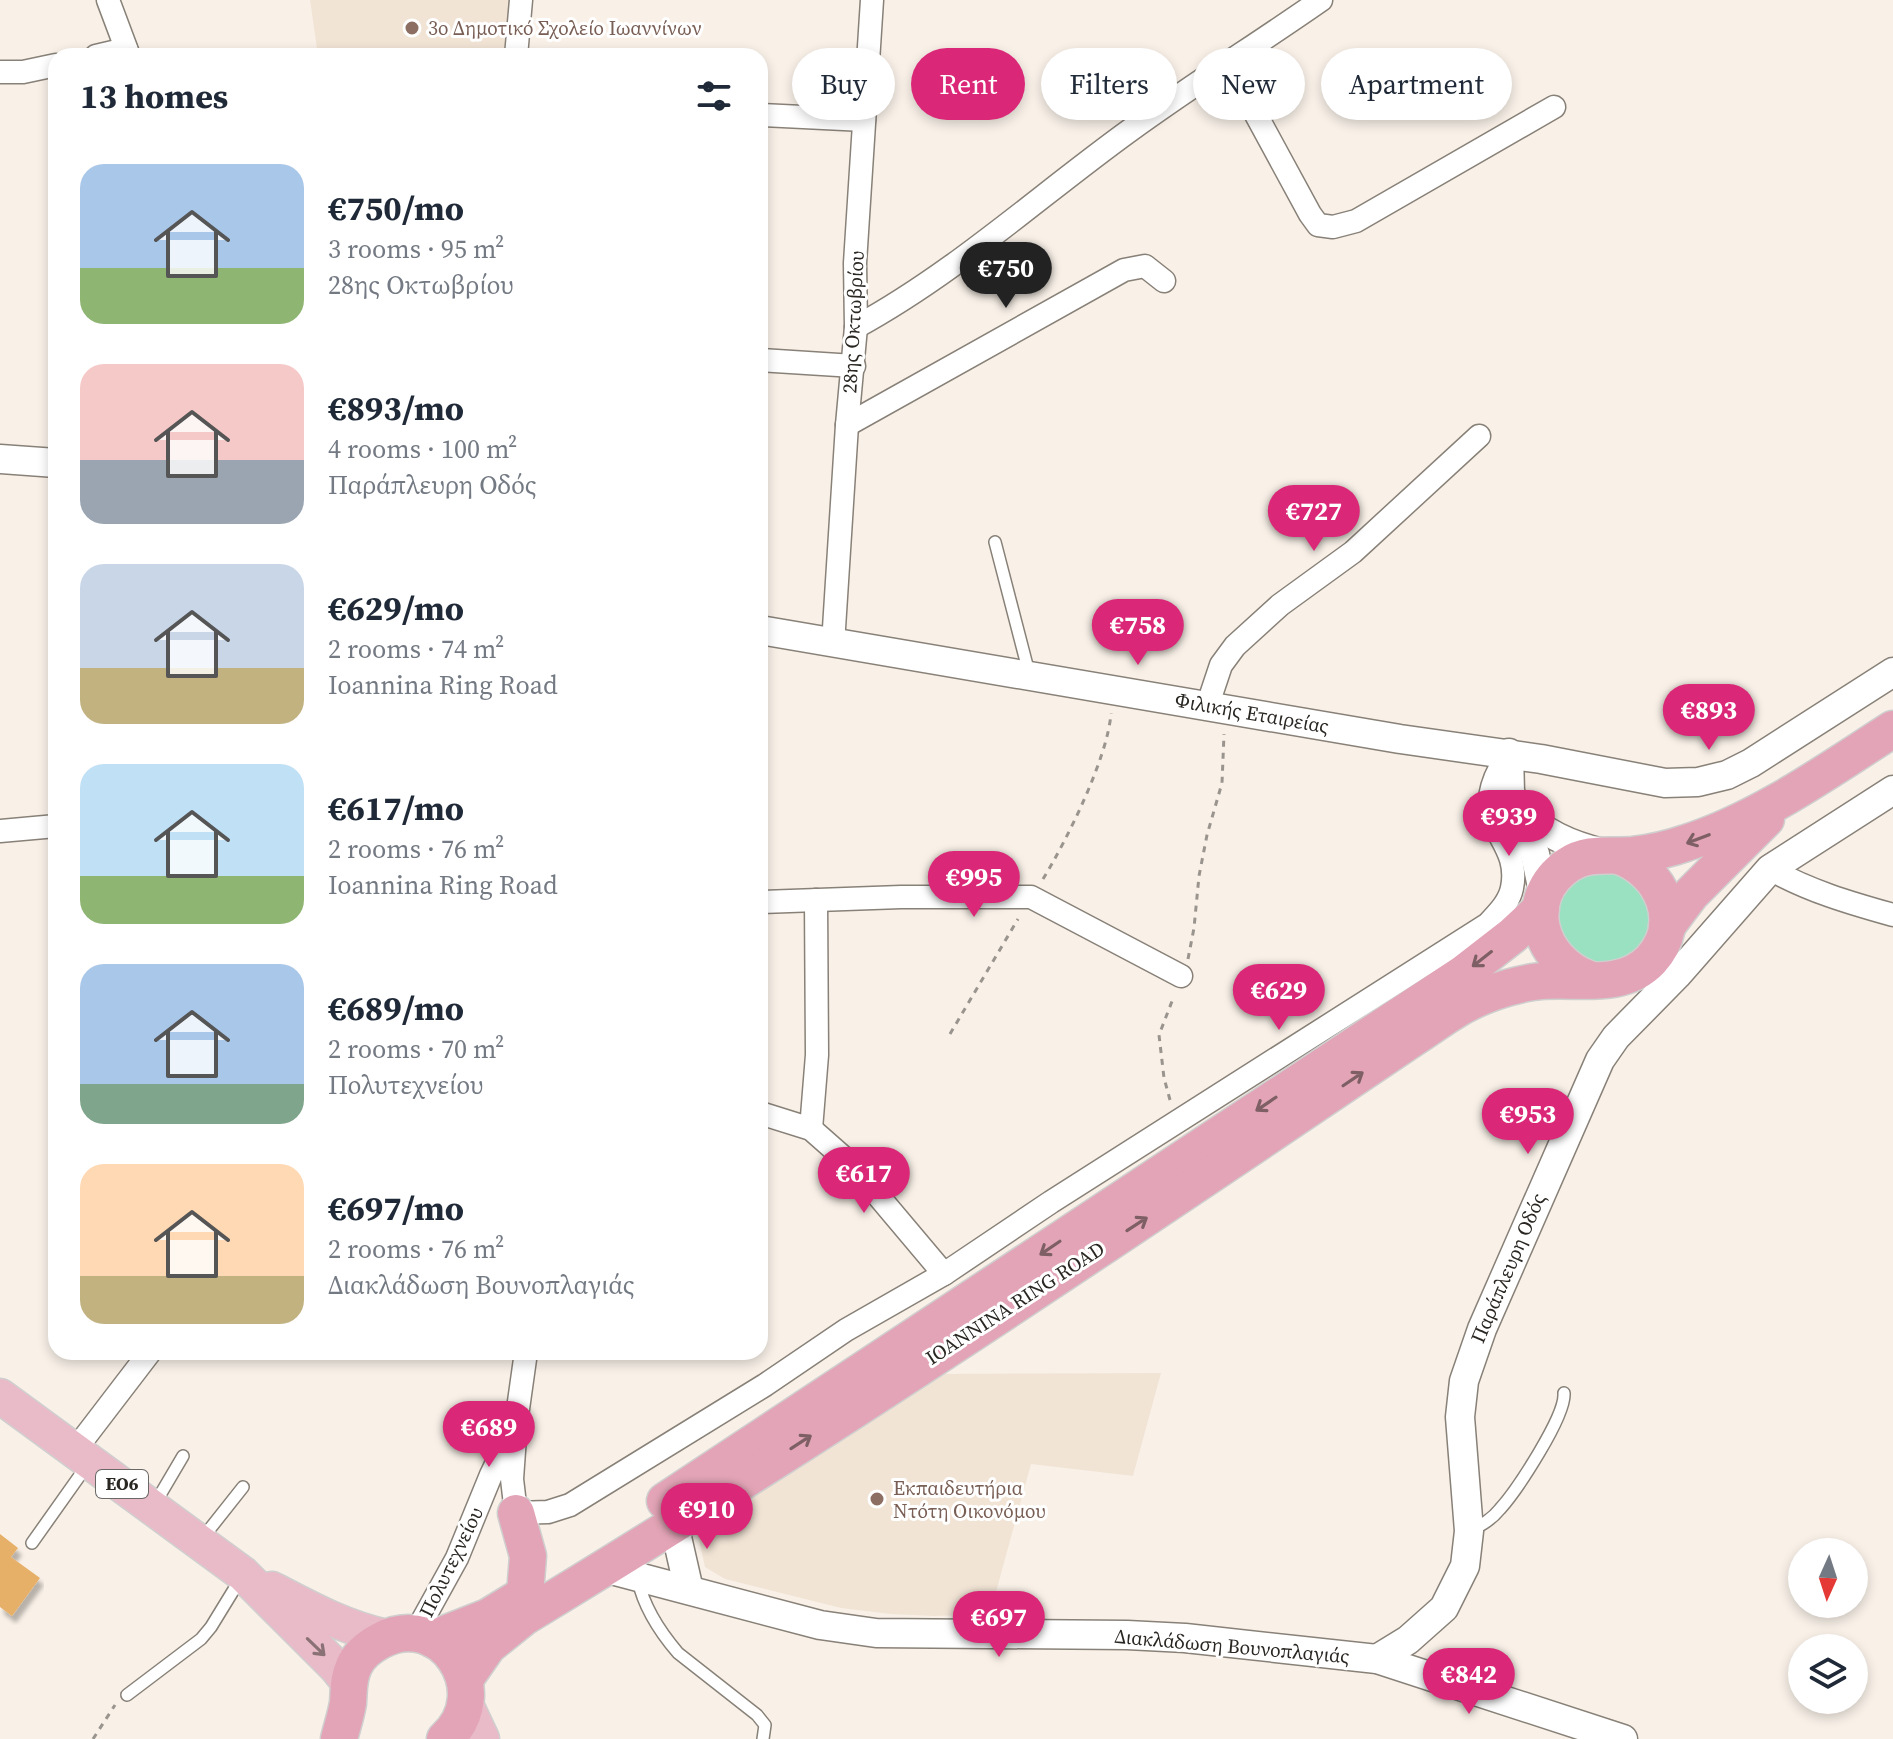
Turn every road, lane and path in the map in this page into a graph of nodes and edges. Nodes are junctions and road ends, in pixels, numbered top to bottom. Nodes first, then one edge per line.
1 (108, 0) edge
2 (521, 0) edge
3 (872, 0) edge
4 (1321, 0) edge
5 (125, 48) edge
6 (517, 48) edge
7 (869, 48) edge
8 (1250, 48) edge
9 (48, 67) edge
10 (0, 72) edge
11 (1193, 87) edge
12 (1554, 107) dead end
13 (768, 115) edge
14 (792, 117) edge
15 (864, 120) edge
16 (1259, 120) edge
17 (1164, 281) dead end
18 (856, 327) junction
19 (768, 361) edge
20 (854, 366) junction
21 (847, 425) junction
22 (1479, 436) dead end
23 (0, 459) edge
24 (48, 462) edge
25 (995, 542) dead end
26 (768, 632) edge
27 (833, 644) junction
28 (1893, 672) edge
29 (1030, 677) junction
30 (1113, 689) junction
31 (1214, 706) junction
32 (1893, 729) edge
33 (1509, 753) junction
34 (1893, 790) edge
35 (1793, 793) junction
36 (1517, 809) junction
37 (48, 827) edge
38 (0, 831) edge
39 (1612, 855) junction
40 (1770, 869) junction
41 (1031, 897) junction
42 (816, 900) junction
43 (768, 902) edge
44 (1543, 902) junction
45 (1893, 915) edge
46 (1667, 926) junction
47 (1657, 974) junction
48 (1181, 976) junction
49 (1589, 979) junction
50 (950, 1034) dead end
51 (768, 1116) edge
52 (1180, 1122) junction
53 (811, 1129) junction
54 (944, 1274) junction
55 (145, 1360) edge
56 (525, 1360) edge
57 (1564, 1393) dead end
58 (0, 1396) edge
59 (516, 1423) junction
60 (83, 1455) junction
61 (183, 1456) dead end
62 (243, 1487) dead end
63 (149, 1505) junction
64 (516, 1513) junction
65 (674, 1524) junction
66 (1469, 1531) junction
67 (200, 1541) junction
68 (32, 1543) dead end
69 (621, 1573) junction
70 (243, 1574) junction
71 (689, 1590) junction
72 (525, 1594) junction
73 (411, 1637) junction
74 (1377, 1659) junction
75 (466, 1692) junction
76 (348, 1693) junction
77 (127, 1695) joint
78 (93, 1739) edge
79 (339, 1739) edge
80 (368, 1739) edge
81 (445, 1739) edge
82 (482, 1739) edge
83 (763, 1739) edge
84 (1623, 1739) edge

1 - 5 street
2 - 6 street
3 - 7 street, 28ης Οκτωβρίου
4 - 8 street
9 - 10 street
11 - 18 street
12 - 16 street
13 - 14 street
15 - 18 street, 28ης Οκτωβρίου
17 - 21 street
18 - 20 street, 28ης Οκτωβρίου
19 - 20 street
20 - 21 street, 28ης Οκτωβρίου
21 - 27 street, 28ης Οκτωβρίου
22 - 31 street
23 - 24 street
25 - 29 lane
26 - 27 street, Φιλικής Εταιρείας
27 - 29 street, Φιλικής Εταιρείας
28 - 33 street
29 - 30 street, Φιλικής Εταιρείας
30 - 31 street, Φιλικής Εταιρείας
30 - 41 path
31 - 33 street, Φιλικής Εταιρείας
31 - 48 path
32 - 35 highway, IOANNINA RING ROAD
33 - 36 street
33 - 52 street
34 - 40 street, Παράπλευρη Οδός
35 -> 39 highway, IOANNINA RING ROAD
35 - 46 highway, IOANNINA RING ROAD
36 - 39 street
36 - 44 street
37 - 38 street
39 - 44 highway, IOANNINA RING ROAD
39 - 46 highway
40 - 45 street
40 - 47 street, Παράπλευρη Οδός
41 - 42 street
41 - 48 street
41 - 50 path
42 - 43 street
42 - 53 street
44 - 49 highway
44 -> 72 highway, IOANNINA RING ROAD
46 - 47 highway, IOANNINA RING ROAD
47 - 49 highway, IOANNINA RING ROAD
47 - 66 street, Παράπλευρη Οδός
48 - 52 path
65 -> 49 highway, IOANNINA RING ROAD
51 - 53 street
52 - 54 street
53 - 54 street
54 - 64 street
55 - 60 street
56 - 59 street, Πολυτεχνείου
57 - 66 lane
58 - 60 main road, ΕΟ6
59 - 64 street
59 - 73 street, Πολυτεχνείου
60 - 63 main road, ΕΟ6
60 - 68 lane
61 - 63 lane
62 - 67 lane
63 - 67 main road, ΕΟ6
64 - 72 highway
65 - 69 highway, IOANNINA RING ROAD
65 - 71 street
66 - 74 street, Παράπλευρη Οδός
67 - 70 main road, ΕΟ6
69 - 71 street, Διακλάδωση Βουνοπλαγιάς
69 - 75 highway, IOANNINA RING ROAD
69 - 83 lane
70 - 73 main road, ΕΟ6
70 -> 76 main road, ΕΟ6
70 - 77 lane
71 - 74 street, Διακλάδωση Βουνοπλαγιάς
72 - 73 highway, IOANNINA RING ROAD
73 - 75 highway
73 - 76 highway, IOANNINA RING ROAD
74 - 84 street, Διακλάδωση Βουνοπλαγιάς
75 - 81 highway, IOANNINA RING ROAD
75 - 82 main road
76 - 79 highway, IOANNINA RING ROAD
76 - 80 highway, ΕΟ6
77 - 78 path

